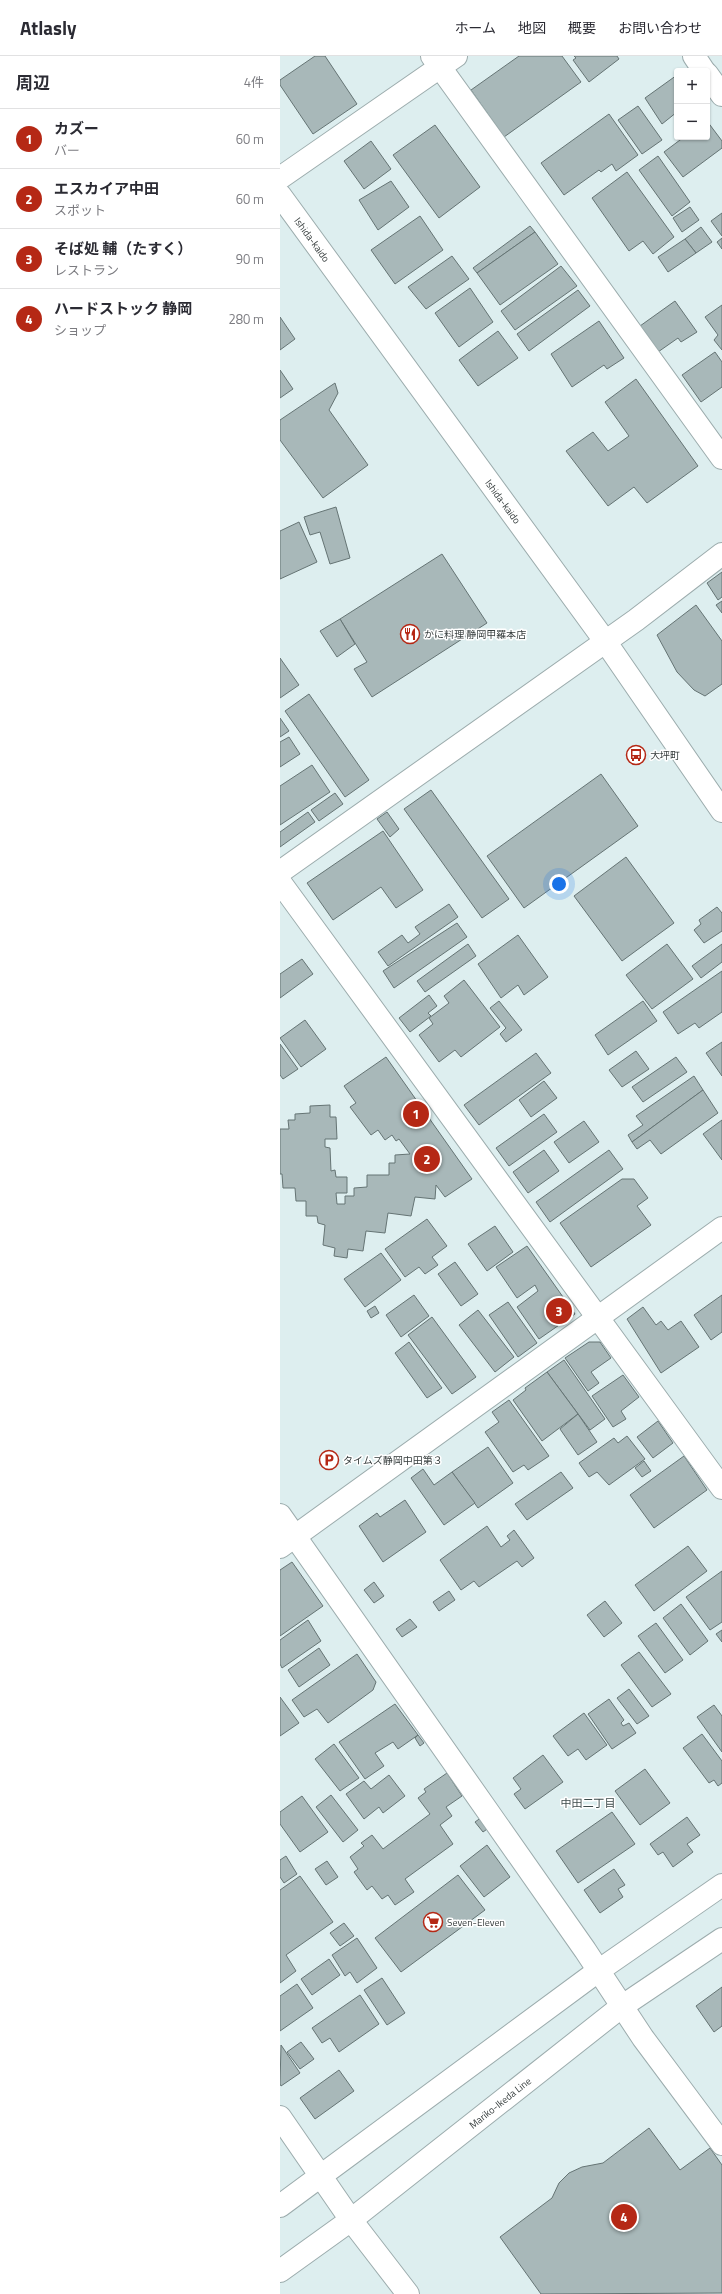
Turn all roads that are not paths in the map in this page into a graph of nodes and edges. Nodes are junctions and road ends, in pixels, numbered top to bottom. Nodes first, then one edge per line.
1 (694, 56) edge
2 (442, 60) edge
3 (702, 68) edge
4 (710, 78) edge
5 (722, 95) edge
6 (280, 178) edge
7 (280, 195) edge
8 (722, 458) edge
9 (722, 554) edge
10 (605, 641) junction
11 (722, 811) edge
12 (280, 872) edge
13 (280, 882) edge
14 (722, 1228) edge
15 (598, 1316) junction
16 (722, 1488) edge
17 (280, 1514) edge
18 (288, 1542) edge
19 (722, 1885) edge
20 (722, 1939) edge
21 (598, 1971) junction
22 (621, 2007) junction
23 (280, 2117) edge
24 (722, 2144) edge
25 (321, 2176) junction
26 (280, 2206) edge
27 (351, 2220) junction
28 (280, 2271) edge
29 (408, 2294) edge

1 - 3 street
2 - 6 street
2 - 8 street
4 - 5 street
7 - 10 street, Ishida-kaido
9 - 10 street
10 - 11 street, Ishida-kaido
10 - 12 street
13 - 15 street
14 - 15 street
15 - 16 street
15 - 18 street
17 - 18 street
18 - 21 street
19 - 21 street
20 - 22 street, Mariko-Ikeda Line
21 - 22 street
21 - 25 street
22 - 24 street
22 - 27 street, Mariko-Ikeda Line
23 - 25 street
25 - 26 street
25 - 27 street
27 - 28 street, Mariko-Ikeda Line
27 - 29 street

